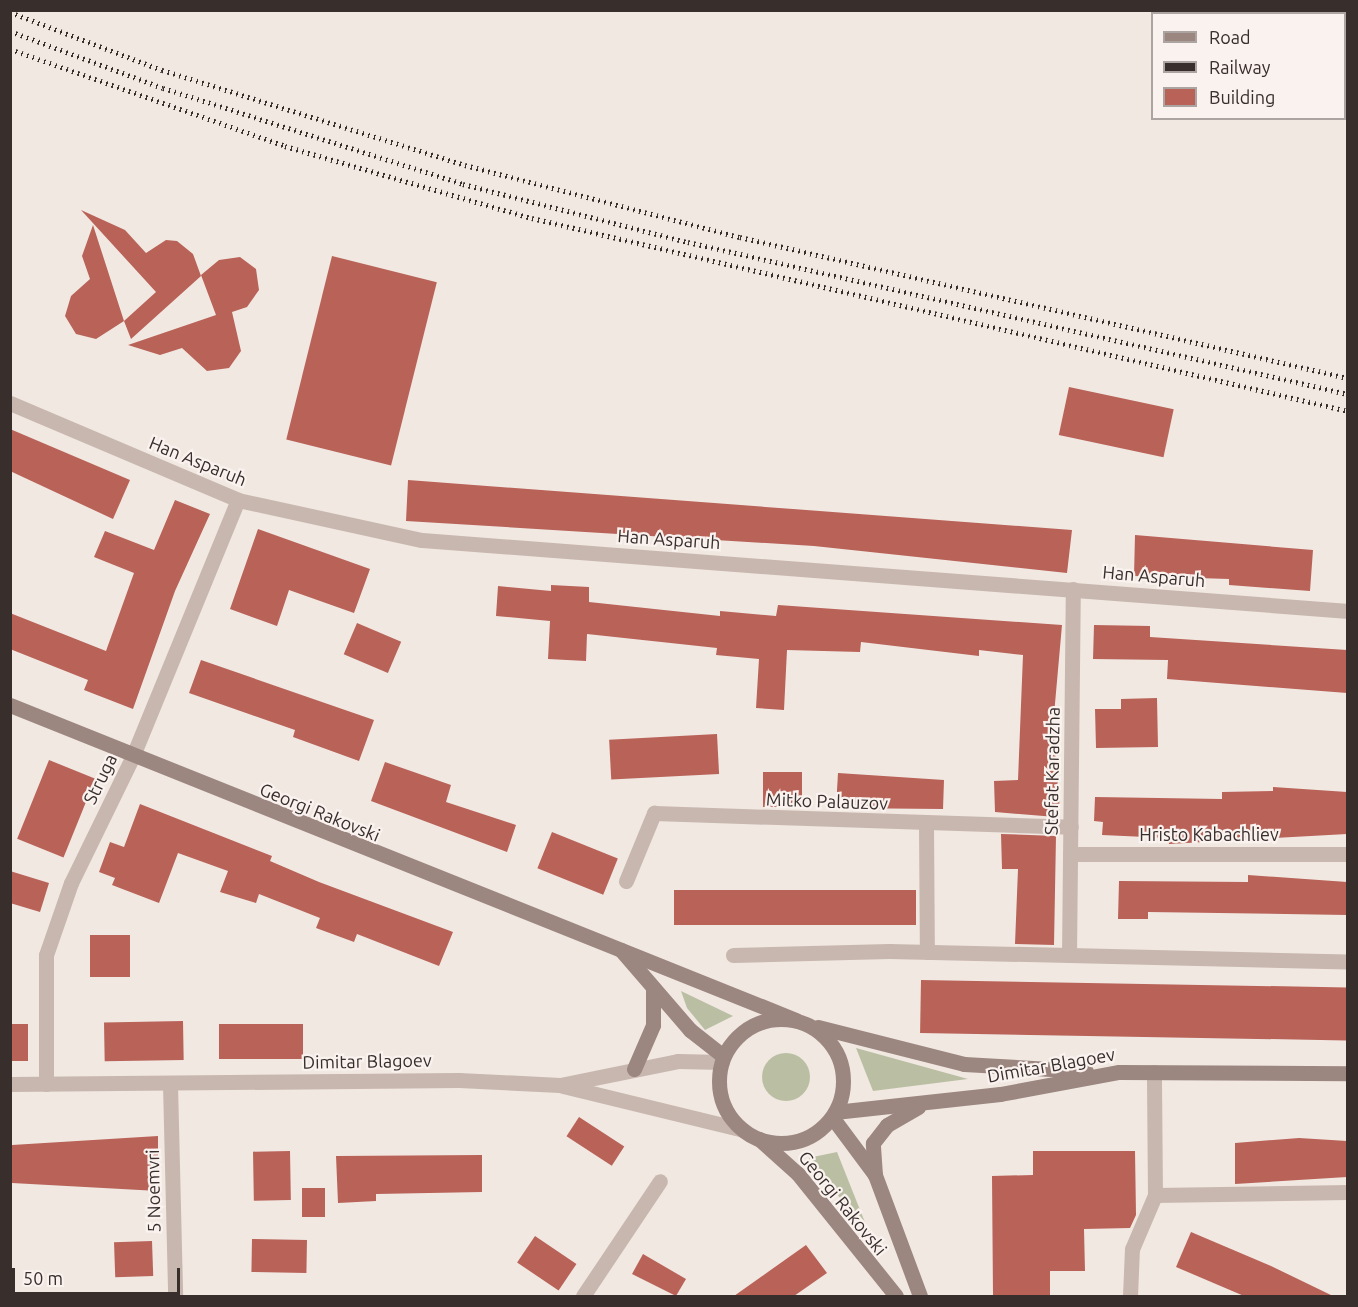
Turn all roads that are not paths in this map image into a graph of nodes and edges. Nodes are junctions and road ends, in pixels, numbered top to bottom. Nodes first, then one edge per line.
1 (10, 403) edge
2 (238, 500) junction
3 (1073, 589) junction
4 (1347, 611) edge
5 (10, 705) edge
6 (132, 758) junction
7 (926, 824) junction
8 (1071, 827) junction
9 (1070, 854) junction
10 (1347, 854) edge
11 (626, 881) dead end
12 (619, 948) junction
13 (927, 952) junction
14 (733, 955) dead end
15 (1070, 955) junction
16 (1347, 961) edge
17 (653, 988) junction
18 (802, 1022) junction
19 (722, 1059) junction
20 (634, 1069) junction
21 (1119, 1072) junction
22 (1154, 1072) junction
23 (1347, 1073) edge
24 (10, 1084) edge
25 (46, 1084) junction
26 (170, 1084) junction
27 (560, 1085) junction
28 (925, 1104) junction
29 (833, 1114) junction
30 (750, 1134) junction
31 (874, 1175) junction
32 (660, 1181) dead end
33 (1347, 1192) edge
34 (1155, 1195) junction
35 (175, 1296) edge
36 (583, 1296) edge
37 (896, 1296) edge
38 (920, 1296) edge
39 (1130, 1296) edge

1 - 2 street, Han Asparuh
2 - 3 street, Han Asparuh
2 - 6 street, Struga
3 - 4 street, Han Asparuh
3 - 8 street, Stefat Karadzha
5 - 6 street, Georgi Rakovski
6 - 12 street, Georgi Rakovski
6 - 25 street, Struga
7 - 8 street, Mitko Palauzov
7 - 11 street, Mitko Palauzov
7 - 13 street
8 - 9 street, Stefat Karadzha
9 - 10 street, Hristo Kabachliev
9 - 15 street, Stefat Karadzha
12 - 17 street, Georgi Rakovski
12 - 18 street, Georgi Rakovski
13 - 14 street
13 - 15 street
15 - 16 street
17 - 19 street, Georgi Rakovski
17 - 20 street
18 - 19 street
18 - 21 street
18 - 29 street
19 - 20 street, Dimitar Blagoev
19 - 30 street
20 - 27 street, Dimitar Blagoev
21 - 22 street, Dimitar Blagoev
21 - 28 street, Dimitar Blagoev
22 - 23 street, Dimitar Blagoev
22 - 34 street
24 - 25 street, Dimitar Blagoev
25 - 26 street, Dimitar Blagoev
26 - 27 street, Dimitar Blagoev
26 - 35 street, 5 Noemvri
27 - 30 street
28 - 29 street, Dimitar Blagoev
28 - 31 street
29 - 30 street
29 - 31 street
30 - 37 street, Georgi Rakovski
31 - 38 street
32 - 36 street
33 - 34 street
34 - 39 street

